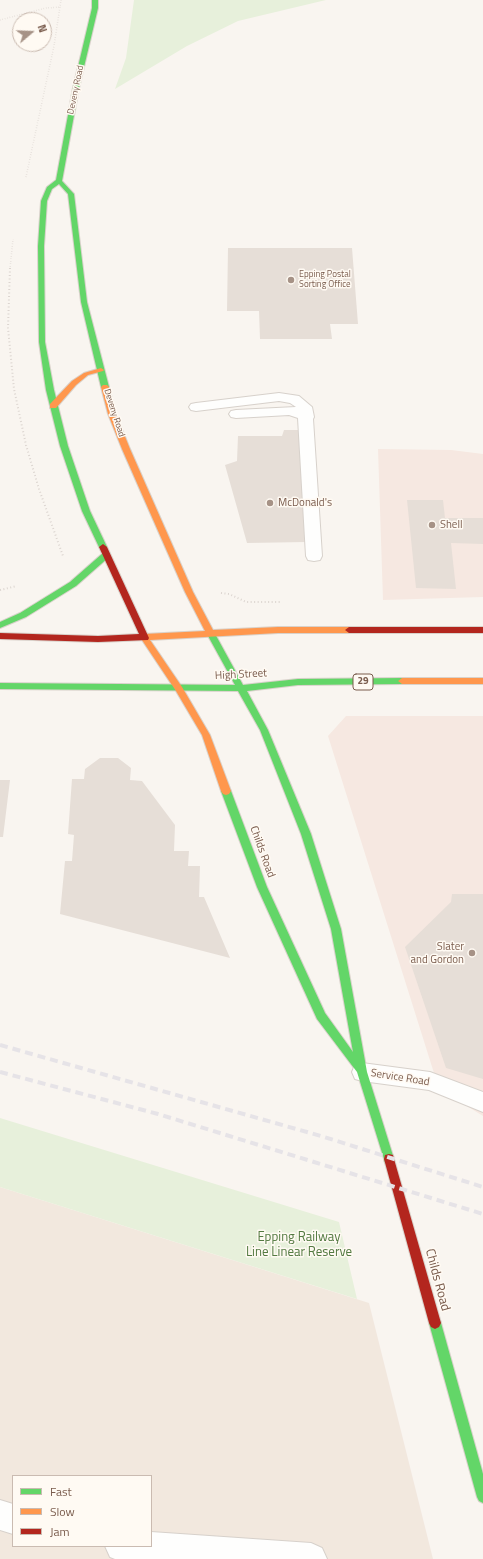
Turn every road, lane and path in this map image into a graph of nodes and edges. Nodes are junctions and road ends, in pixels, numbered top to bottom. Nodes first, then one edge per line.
1 (95, 0) edge
2 (61, 6) dead end
3 (0, 20) edge
4 (59, 181) junction
5 (101, 370) junction
6 (53, 406) junction
7 (198, 412) dead end
8 (106, 555) junction
9 (314, 556) dead end
10 (189, 592) junction
11 (286, 602) dead end
12 (0, 625) edge
13 (483, 630) edge
14 (211, 634) junction
15 (0, 636) edge
16 (145, 638) junction
17 (483, 681) edge
18 (0, 686) edge
19 (242, 688) junction
20 (179, 689) junction
21 (362, 1072) junction
22 (483, 1102) edge
23 (483, 1497) edge
24 (0, 1515) edge
25 (12, 1519) edge
26 (136, 1547) edge
27 (311, 1559) edge

1 - 4 street, Deveny Road
2 - 3 path
4 - 5 street, Deveny Road
4 - 6 street
5 - 6 street
5 - 10 street, Deveny Road
6 - 8 street
7 - 9 lane
8 - 12 street
8 - 16 street
10 - 11 path
10 - 14 street, Deveny Road
13 - 14 street
14 - 16 street
14 - 19 street, Childs Road
15 - 16 street
16 - 20 street, Childs Road
17 - 19 street, High Street / 29
18 - 20 street, High Street / 29
19 - 20 street, High Street / 29
19 - 21 street, Childs Road
20 - 21 street, Childs Road
21 - 22 lane, Service Road
21 - 23 street, Childs Road
24 - 25 street
26 - 27 street

